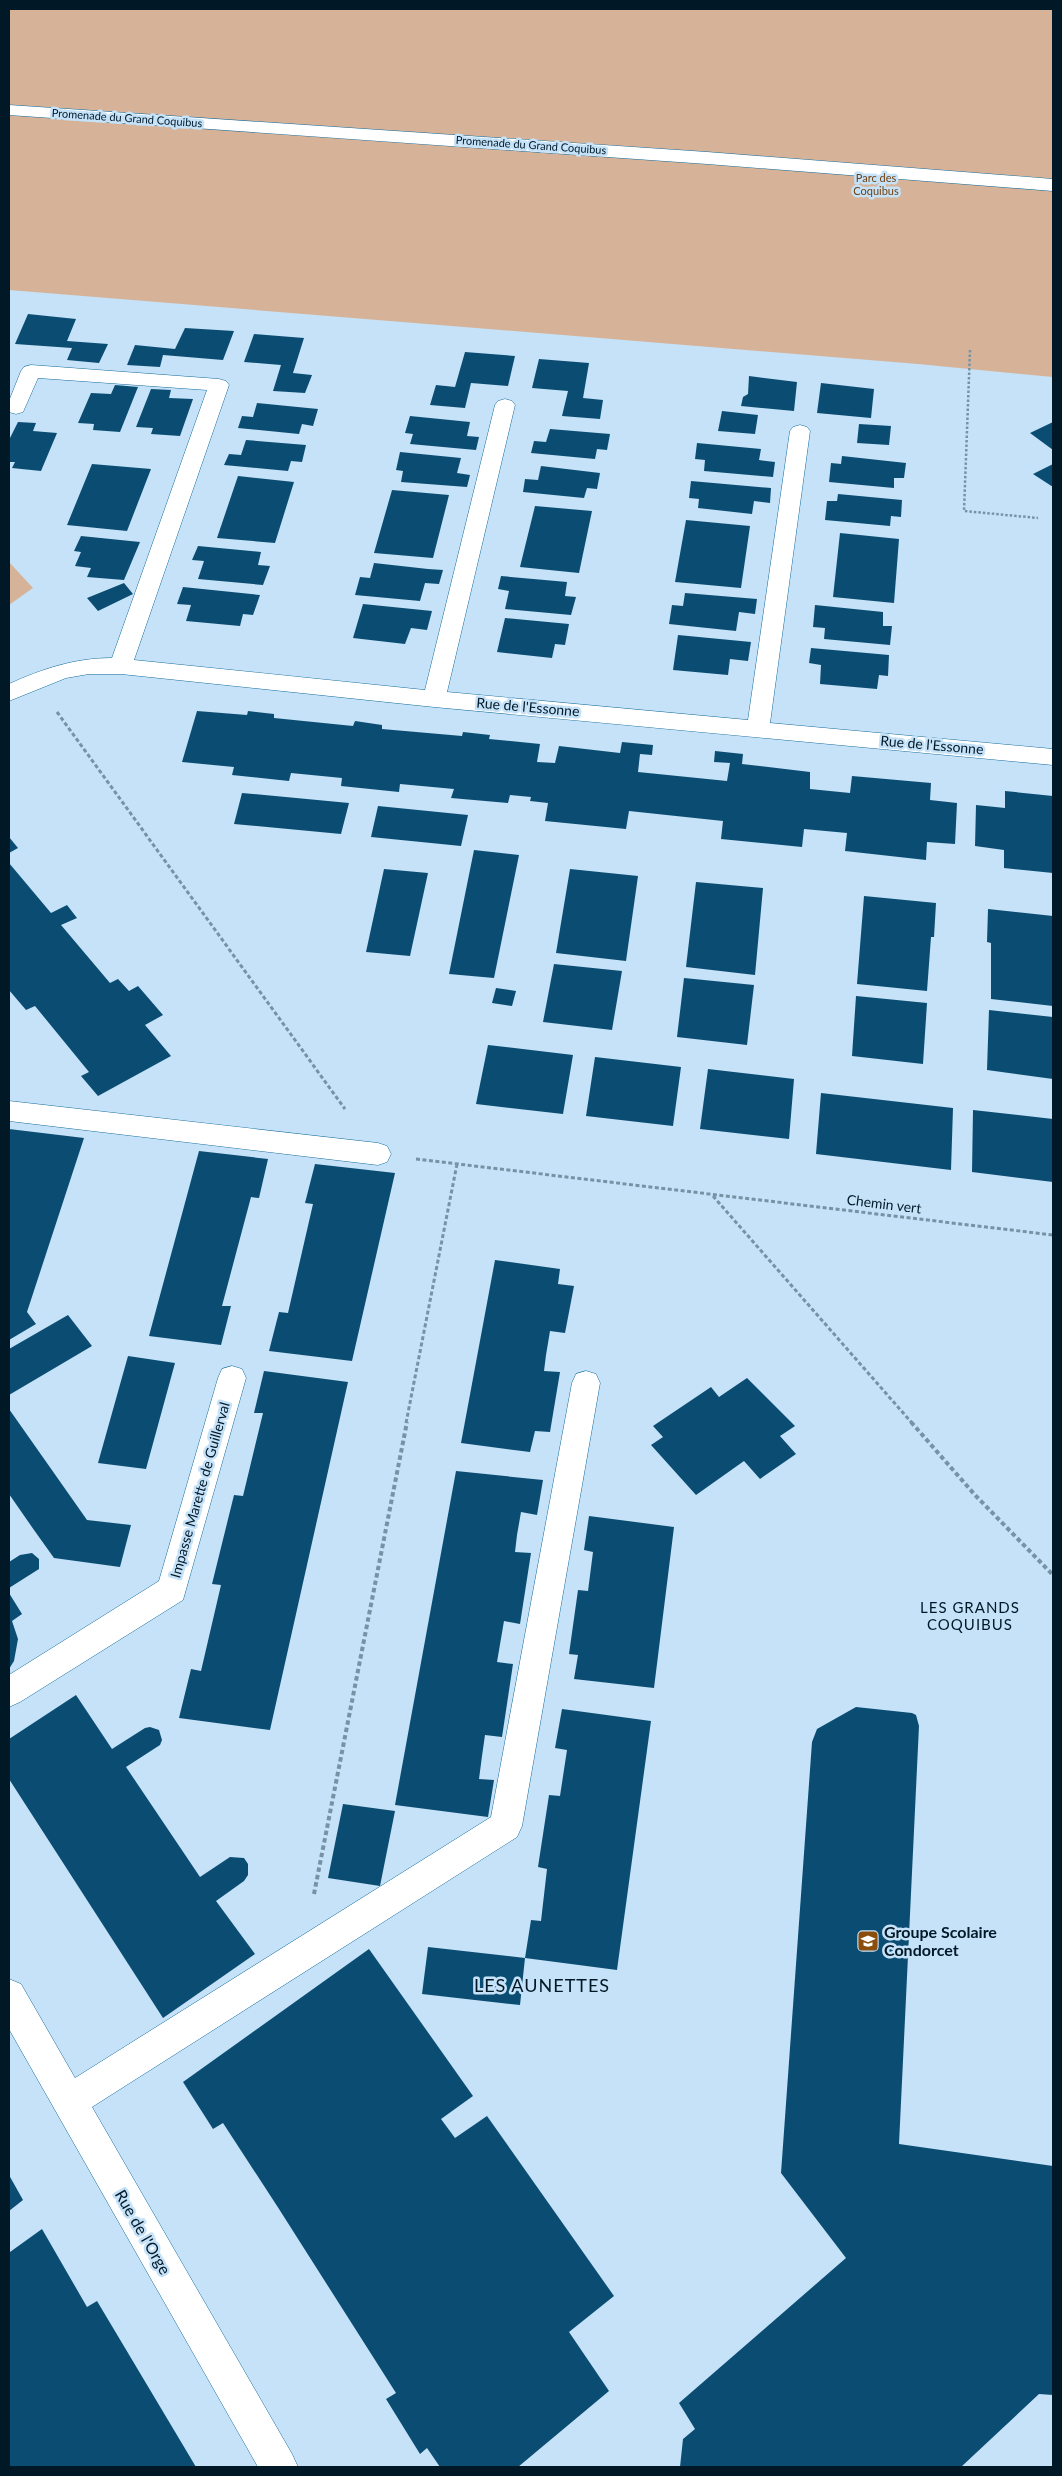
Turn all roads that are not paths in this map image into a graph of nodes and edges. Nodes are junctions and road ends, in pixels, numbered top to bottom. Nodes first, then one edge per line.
1 (9, 110) edge
2 (1053, 185) edge
3 (505, 405) dead end
4 (16, 408) dead end
5 (800, 431) dead end
6 (121, 666) junction
7 (9, 693) edge
8 (434, 699) junction
9 (758, 729) junction
10 (1053, 757) edge
11 (9, 1111) edge
12 (378, 1154) road end
13 (232, 1378) dead end
14 (586, 1383) dead end
15 (9, 1692) edge
16 (9, 1996) edge
17 (69, 2102) junction
18 (279, 2467) edge

1 - 2 street, Promenade du Grand Coquibus
3 - 8 street
4 - 6 street
5 - 9 street
6 - 7 street, Rue de l'Essonne
6 - 8 street, Rue de l'Essonne
8 - 9 street, Rue de l'Essonne
9 - 10 street, Rue de l'Essonne
11 - 12 street
13 - 15 street, Impasse Marette de Guillerval
14 - 17 street
16 - 17 street, Rue de l'Orge
17 - 18 street, Rue de l'Orge

